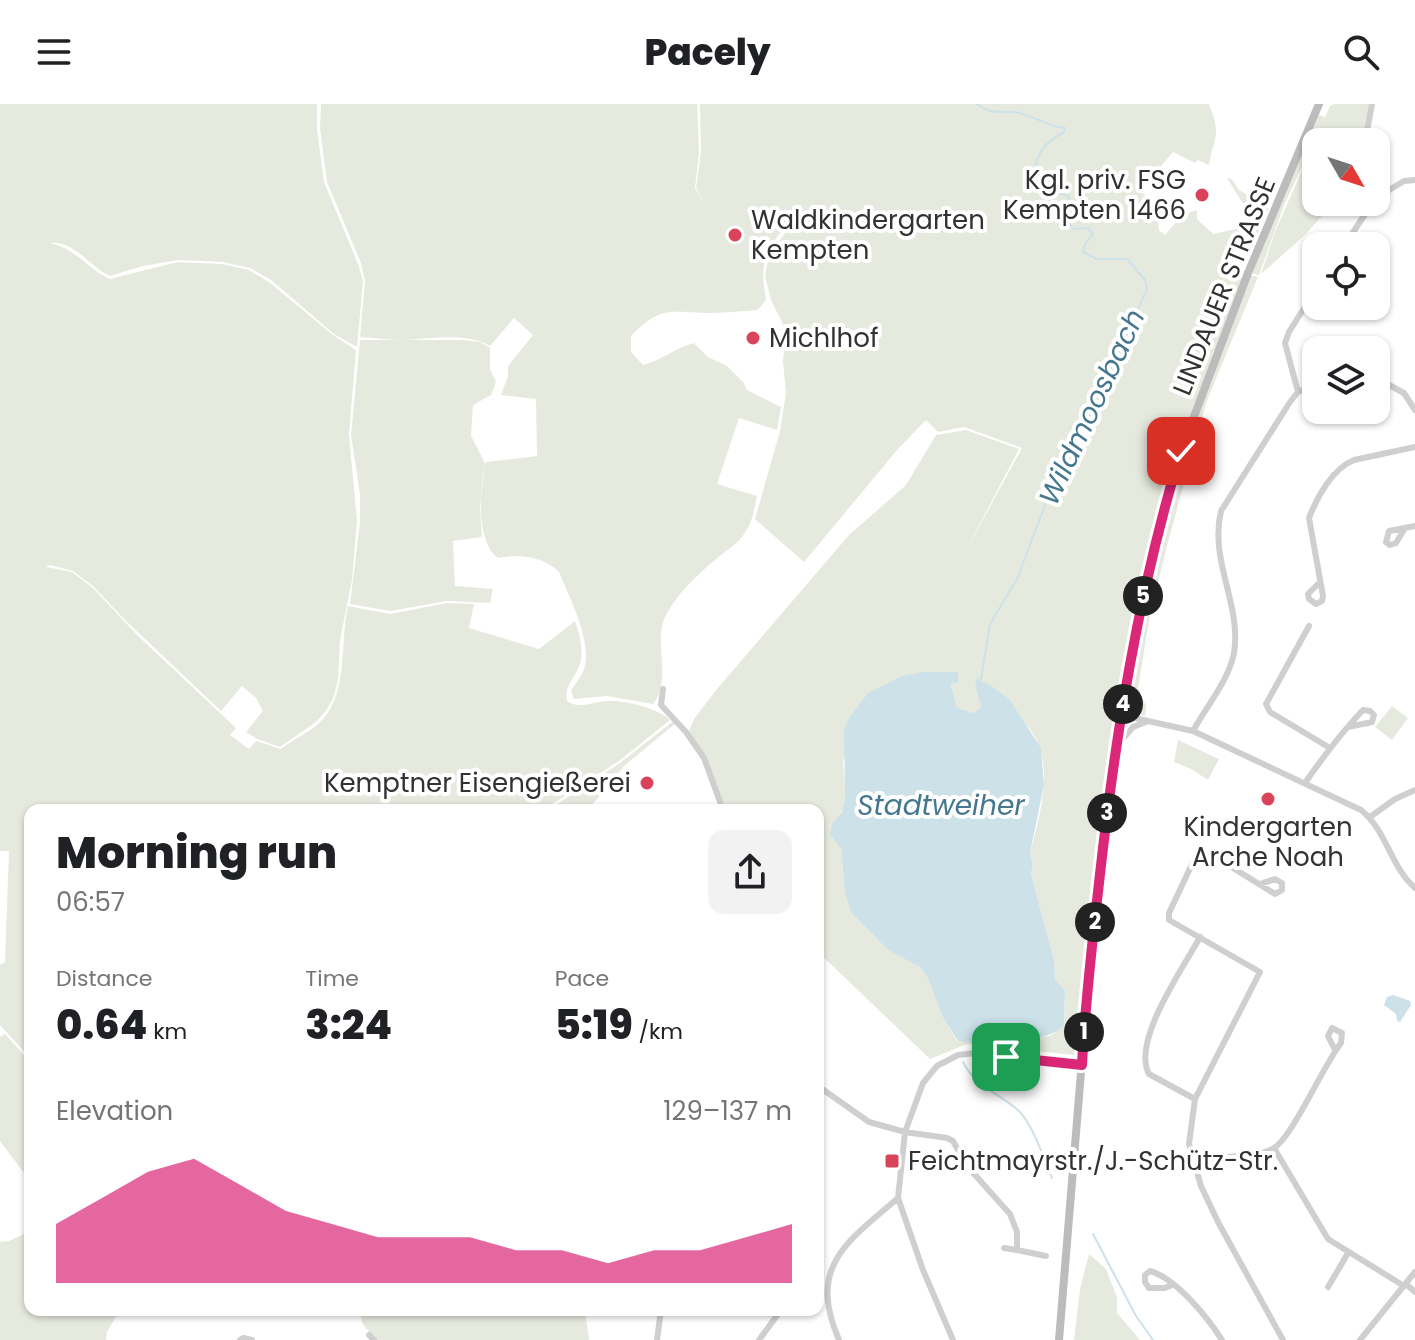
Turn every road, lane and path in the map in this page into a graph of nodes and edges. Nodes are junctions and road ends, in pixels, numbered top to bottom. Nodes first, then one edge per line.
1 (1372, 104) edge
2 (1316, 105) edge
3 (1368, 128) edge
4 (1415, 180) edge
5 (1390, 190) edge
6 (1302, 311) edge
7 (1390, 384) edge
8 (1302, 390) edge
9 (1298, 392) junction
10 (1415, 393) edge
11 (1409, 399) junction
12 (1415, 410) edge
13 (1415, 447) edge
14 (1415, 526) edge
15 (1405, 528) dead end
16 (1320, 582) dead end
17 (1309, 626) dead end
18 (663, 689) dead end
19 (1121, 715) junction
20 (1149, 720) junction
21 (1348, 727) dead end
22 (1193, 731) junction
23 (1115, 748) junction
24 (1330, 748) junction
25 (1305, 783) junction
26 (1415, 790) edge
27 (721, 804) edge
28 (1370, 817) junction
29 (1260, 884) dead end
30 (1415, 888) edge
31 (1200, 937) junction
32 (1335, 1050) dead end
33 (1082, 1065) junction
34 (824, 1090) edge
35 (1195, 1099) junction
36 (905, 1132) junction
37 (1274, 1148) junction
38 (1194, 1160) junction
39 (898, 1198) junction
40 (1004, 1248) dead end
41 (1017, 1250) junction
42 (1348, 1253) junction
43 (1046, 1256) dead end
44 (1415, 1272) edge
45 (1172, 1285) dead end
46 (1405, 1285) junction
47 (824, 1286) edge
48 (1328, 1287) dead end
49 (1415, 1292) edge
50 (824, 1298) edge
51 (660, 1316) edge
52 (777, 1316) edge
53 (240, 1340) edge
54 (252, 1340) edge
55 (657, 1340) edge
56 (759, 1340) edge
57 (839, 1340) edge
58 (953, 1340) edge
59 (1059, 1340) edge
60 (1222, 1340) edge
61 (1283, 1340) edge
62 (1360, 1340) edge

1 - 3 street
2 - 19 main road, LINDAUER STRASSE
4 - 5 street
6 - 9 street
7 - 11 street
8 - 9 street
9 - 22 street
10 - 11 street
11 - 12 street
13 - 16 street
14 - 15 street
17 - 24 street
18 - 27 street
19 - 20 street
19 - 23 main road, LINDAUER STRASSE
20 - 22 street
20 - 23 street
21 - 24 street
22 - 25 street
23 - 33 main road, LINDAUER STRASSE
24 - 25 street
25 - 28 street
26 - 28 street
28 - 30 street
29 - 31 street
31 - 35 street
31 - 35 street
32 - 37 street
33 - 36 street
33 - 59 main road, LINDAUER STRASSE
34 - 36 street
35 - 38 street
36 - 39 street
36 - 41 street
37 - 38 street
37 - 42 street
38 - 61 street
39 - 47 street
39 - 58 street
40 - 41 street
41 - 43 street
42 - 46 street
42 - 48 street
44 - 46 street
45 - 60 street
46 - 49 street
46 - 62 street
50 - 57 street
51 - 55 street
52 - 56 street
53 - 54 street

